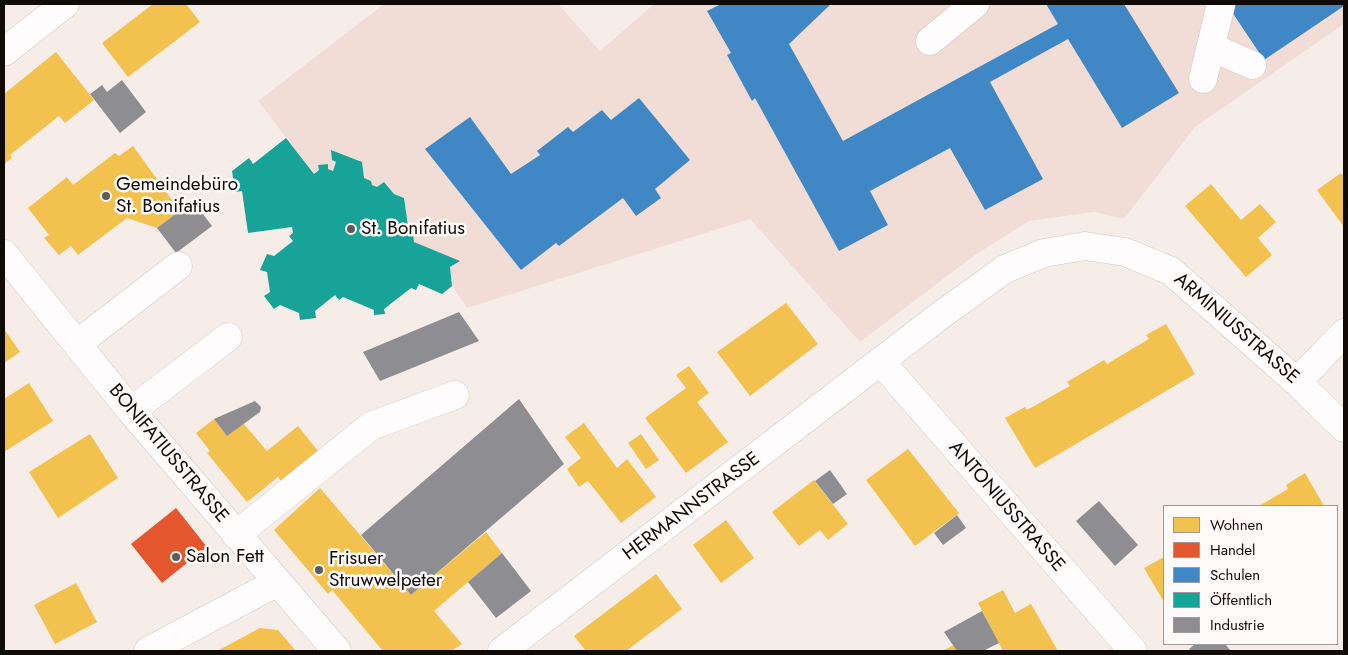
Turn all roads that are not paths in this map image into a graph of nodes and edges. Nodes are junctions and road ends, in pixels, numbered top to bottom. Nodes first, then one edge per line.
1 (65, 4) edge
2 (975, 4) edge
3 (1221, 4) edge
4 (930, 41) dead end
5 (1211, 48) junction
6 (4, 52) edge
7 (1252, 65) dead end
8 (1204, 79) dead end
9 (4, 254) edge
10 (178, 266) dead end
11 (1344, 333) edge
12 (228, 336) dead end
13 (77, 344) junction
14 (881, 362) junction
15 (1297, 382) junction
16 (455, 395) dead end
17 (131, 410) junction
18 (1344, 428) edge
19 (236, 535) junction
20 (276, 583) junction
21 (148, 651) edge
22 (337, 651) edge
23 (502, 651) edge
24 (1132, 651) edge

1 - 6 street
2 - 4 street
3 - 5 street
5 - 7 street
5 - 8 street
9 - 13 street, BONIFATIUSSTRASSE
10 - 13 street
11 - 15 street
12 - 17 street
13 - 17 street, BONIFATIUSSTRASSE
14 - 15 street, ARMINIUSSTRASSE
14 - 23 street, HERMANNSTRASSE
14 - 24 street, ANTONIUSSTRASSE
15 - 18 street, ARMINIUSSTRASSE
16 - 19 street
17 - 19 street, BONIFATIUSSTRASSE
19 - 20 street, BONIFATIUSSTRASSE
20 - 21 street
20 - 22 street, BONIFATIUSSTRASSE

